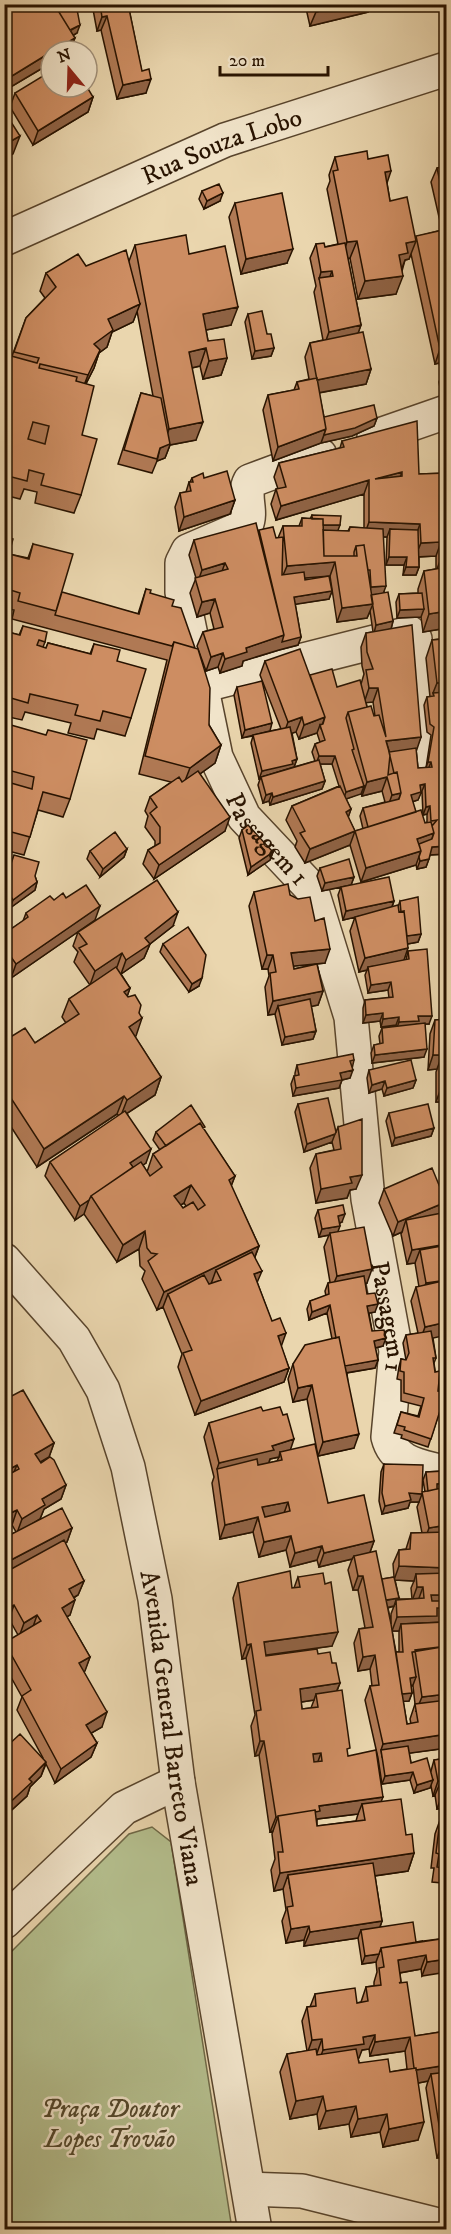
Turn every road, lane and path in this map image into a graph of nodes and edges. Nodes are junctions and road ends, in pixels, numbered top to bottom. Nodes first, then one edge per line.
1 (447, 69) edge
2 (4, 239) edge
3 (447, 412) edge
4 (201, 686) junction
5 (421, 767) edge
6 (4, 1260) edge
7 (447, 1473) edge
8 (178, 1782) junction
9 (6, 1918) edge
10 (250, 2189) junction
11 (447, 2227) edge
12 (255, 2229) edge

1 - 2 street, Rua Souza Lobo
3 - 4 street, Passagem 1
4 - 5 street
4 - 7 street, Passagem 1
6 - 8 street, Avenida General Barreto Viana
8 - 9 street
8 - 10 street, Avenida General Barreto Viana
10 - 11 street
10 - 12 street, Avenida General Barreto Viana

